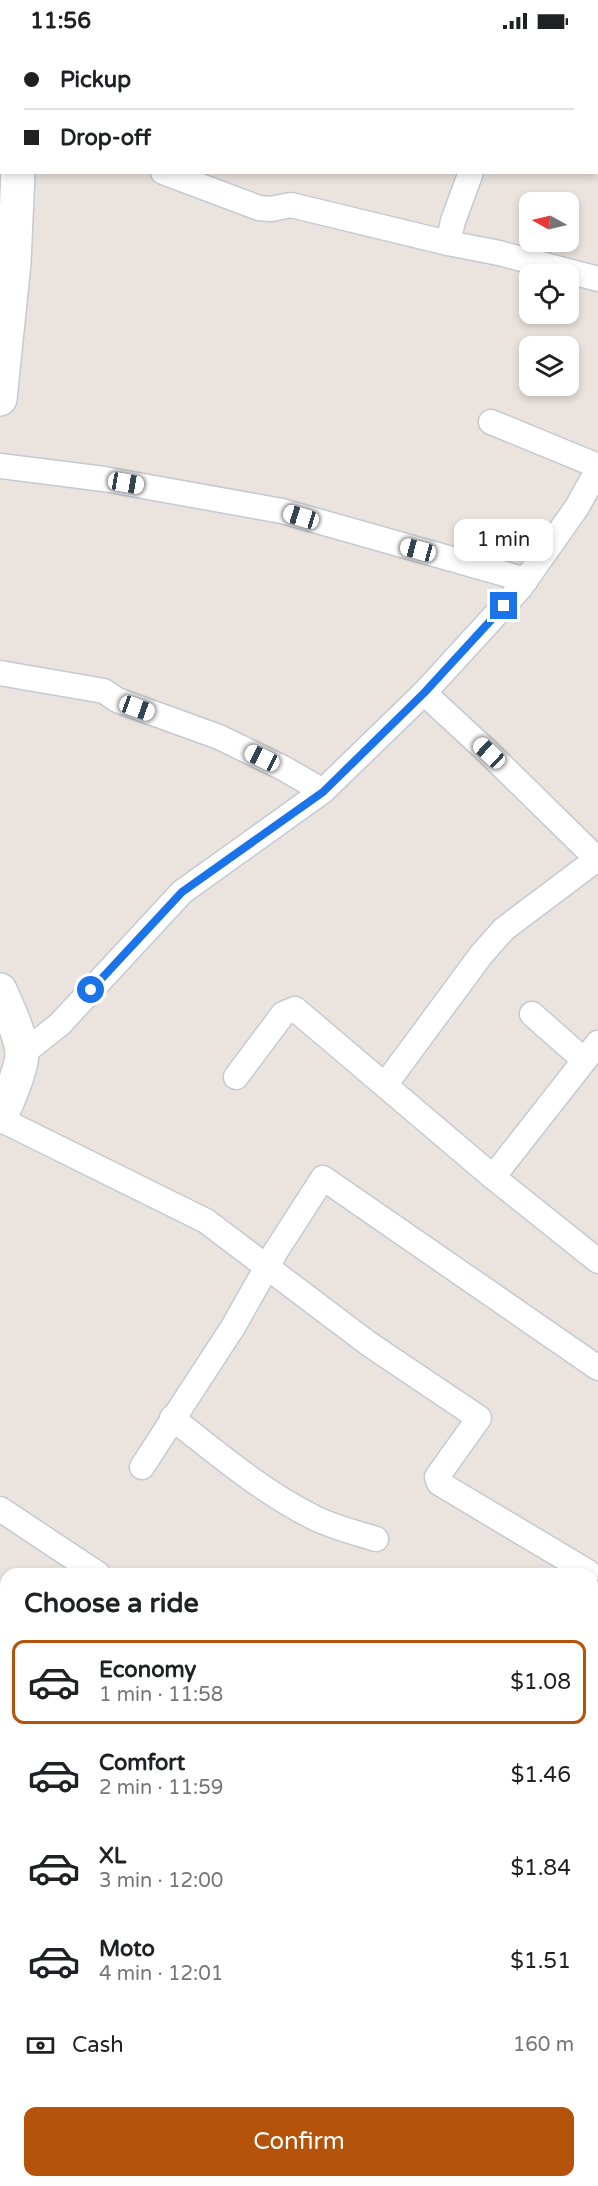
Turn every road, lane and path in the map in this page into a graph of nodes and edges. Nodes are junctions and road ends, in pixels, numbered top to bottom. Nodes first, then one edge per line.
1 (18, 174) edge
2 (168, 174) edge
3 (470, 174) edge
4 (448, 243) junction
5 (598, 279) edge
6 (0, 399) edge
7 (490, 422) dead end
8 (0, 466) edge
9 (598, 468) edge
10 (526, 580) junction
11 (0, 673) edge
12 (424, 693) junction
13 (323, 792) junction
14 (598, 859) edge
15 (0, 990) edge
16 (532, 1014) dead end
17 (591, 1051) edge
18 (22, 1054) junction
19 (236, 1077) dead end
20 (385, 1084) junction
21 (0, 1118) edge
22 (493, 1177) junction
23 (594, 1250) edge
24 (266, 1268) junction
25 (598, 1368) edge
26 (172, 1418) junction
27 (142, 1467) dead end
28 (0, 1509) edge
29 (376, 1539) dead end
30 (89, 1568) edge
31 (581, 1568) edge

1 - 6 main road
2 - 4 street
3 - 4 street
4 - 5 street
7 - 9 street
8 - 10 street
9 - 10 street
10 - 12 street
11 - 13 street
12 - 13 street
12 - 14 street
13 - 18 street
14 - 20 street
15 - 18 main road
16 - 17 street
17 - 22 street
18 - 21 main road
19 - 20 street
20 - 22 street
21 - 24 street
22 - 23 street
24 - 25 street
24 - 26 street
24 - 31 street
26 - 27 street
26 - 29 street
28 - 30 street

